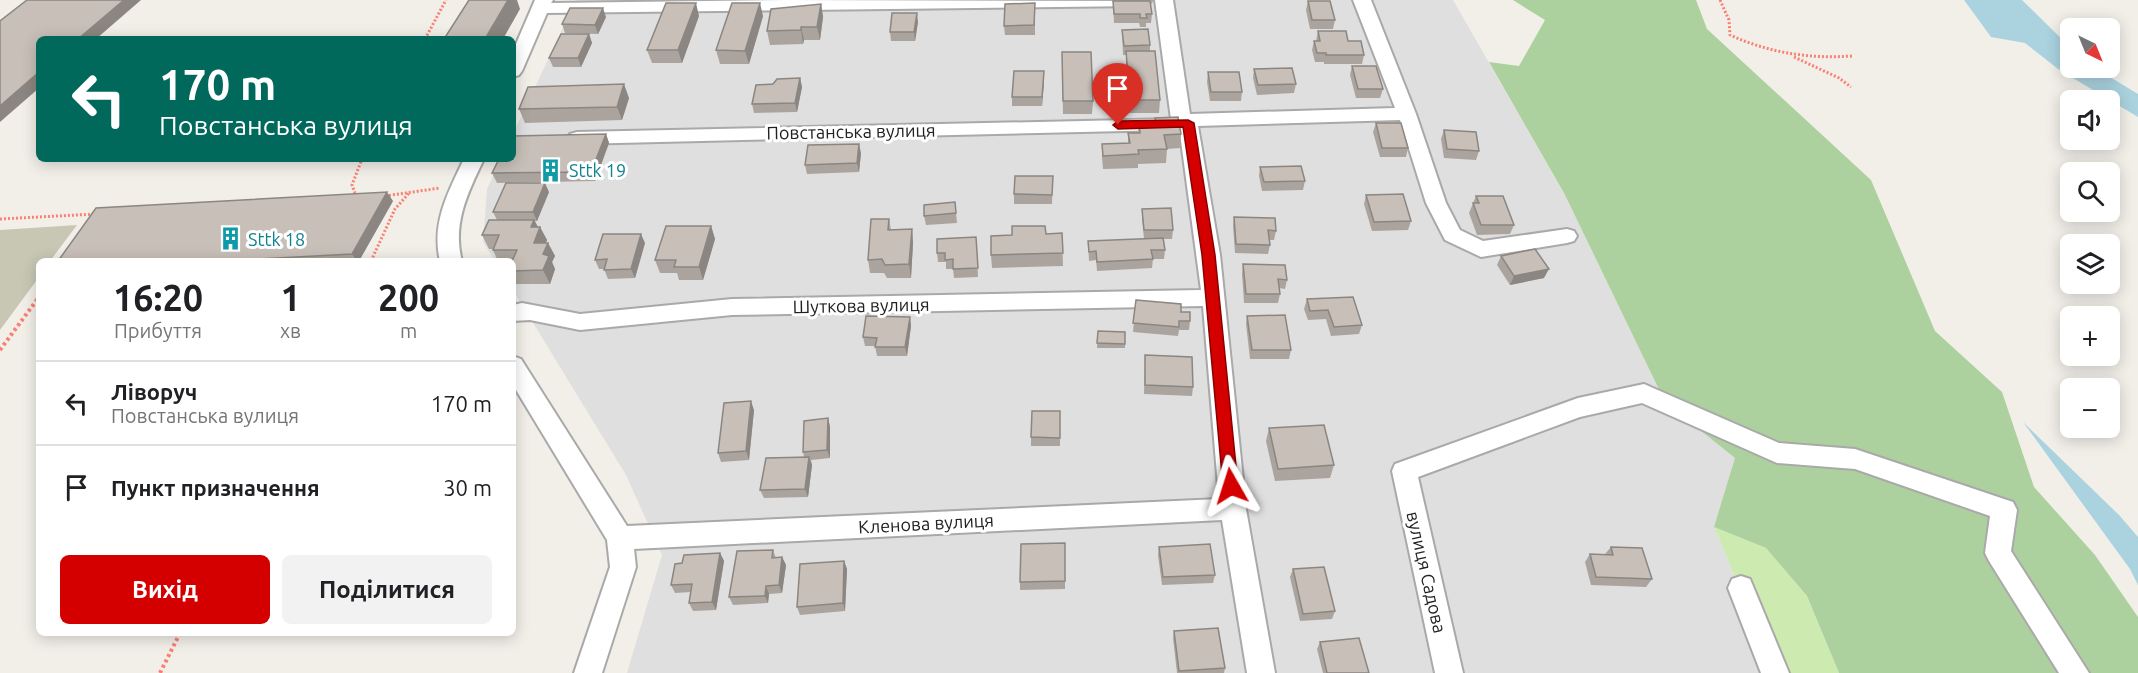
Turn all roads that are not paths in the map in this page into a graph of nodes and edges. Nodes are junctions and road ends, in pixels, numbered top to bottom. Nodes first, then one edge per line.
1 (1362, 0) edge
2 (1164, 1) edge
3 (543, 4) edge
4 (516, 64) edge
5 (1407, 114) junction
6 (1185, 122) junction
7 (560, 138) edge
8 (473, 162) edge
9 (1567, 236) dead end
10 (450, 258) edge
11 (1212, 298) junction
12 (516, 313) edge
13 (516, 370) edge
14 (1233, 509) junction
15 (620, 537) junction
16 (1741, 588) dead end
17 (588, 673) edge
18 (1261, 673) edge
19 (1449, 673) edge
20 (1775, 673) edge
21 (2075, 673) edge

1 - 5 street
2 - 3 street
2 - 6 street
3 - 4 street
5 - 6 street, Повстанська вулиця
5 - 9 street
6 - 7 street, Повстанська вулиця
6 - 11 street
8 - 10 street
11 - 12 street, Шуткова вулиця
11 - 14 street
13 - 15 street
14 - 15 street, Кленова вулиця
14 - 18 street
15 - 17 street
16 - 20 street
19 - 21 street, вулиця Садова

